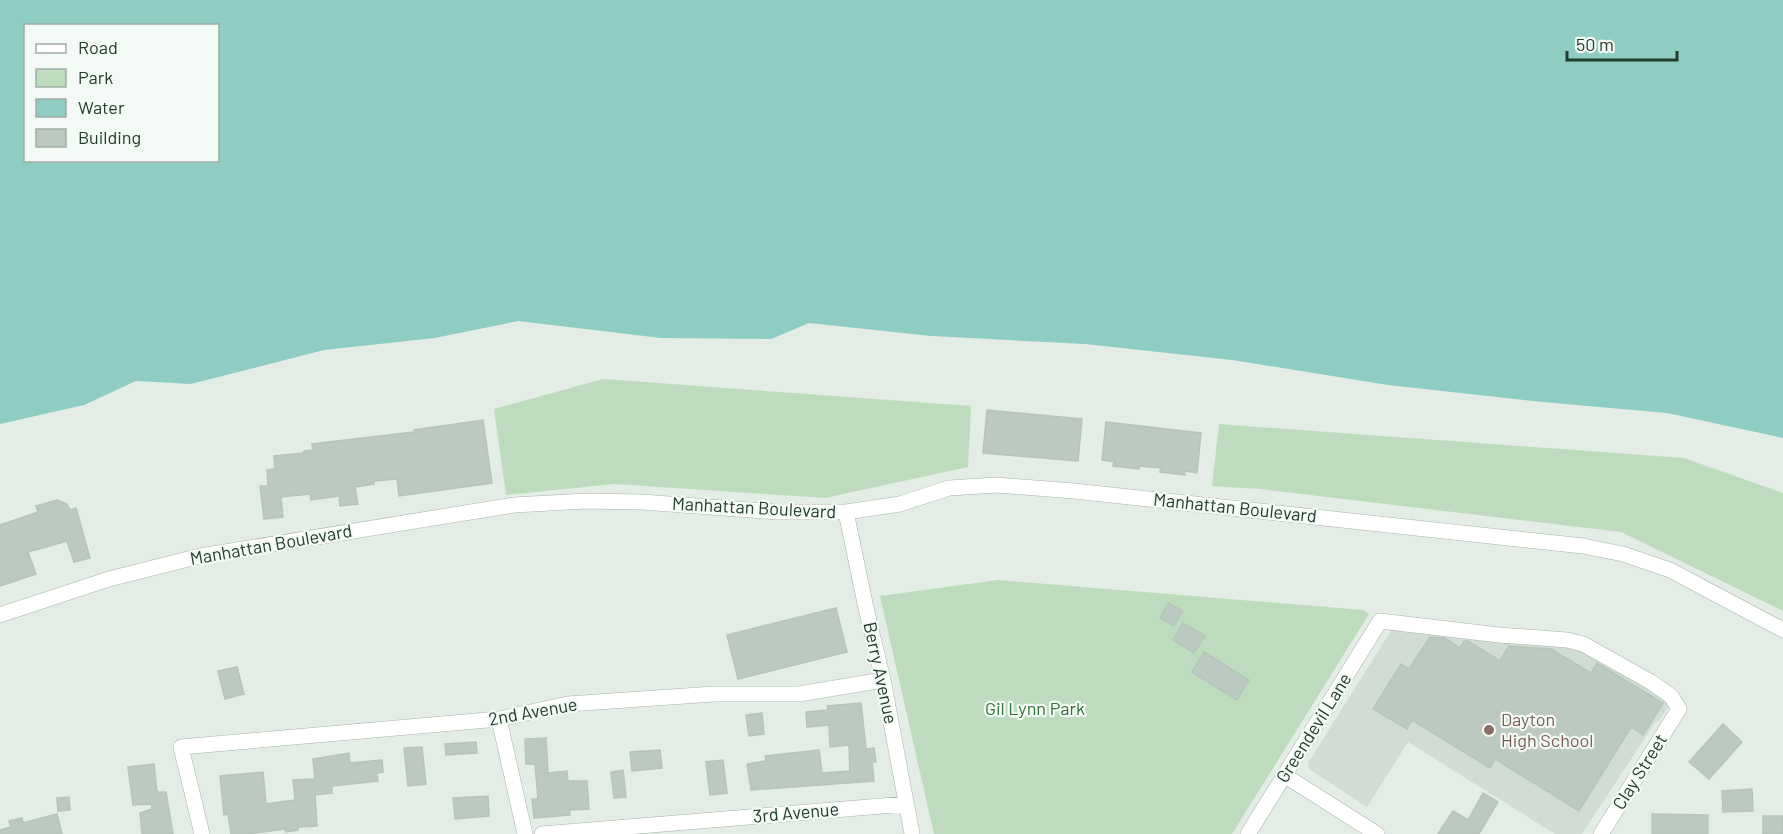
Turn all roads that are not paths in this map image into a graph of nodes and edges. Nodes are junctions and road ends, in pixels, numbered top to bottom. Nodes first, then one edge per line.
1 (846, 512) junction
2 (0, 615) edge
3 (1783, 630) edge
4 (884, 680) junction
5 (1679, 709) joint
6 (499, 719) junction
7 (1284, 775) junction
8 (906, 804) junction
9 (202, 834) edge
10 (525, 834) edge
11 (542, 834) edge
12 (912, 834) edge
13 (1248, 834) edge
14 (1377, 834) edge
15 (1601, 834) edge

1 - 2 street, Manhattan Boulevard
1 - 3 street, Manhattan Boulevard
1 - 4 street, Berry Avenue
4 - 6 street, 2nd Avenue
4 - 8 street, Berry Avenue
5 - 7 street, Greendevil Lane
5 - 15 street, Clay Street
6 - 9 street, 2nd Avenue
6 - 10 street
7 - 13 street, Greendevil Lane
7 - 14 street
8 - 11 street, 3rd Avenue
8 - 12 street, Berry Avenue

